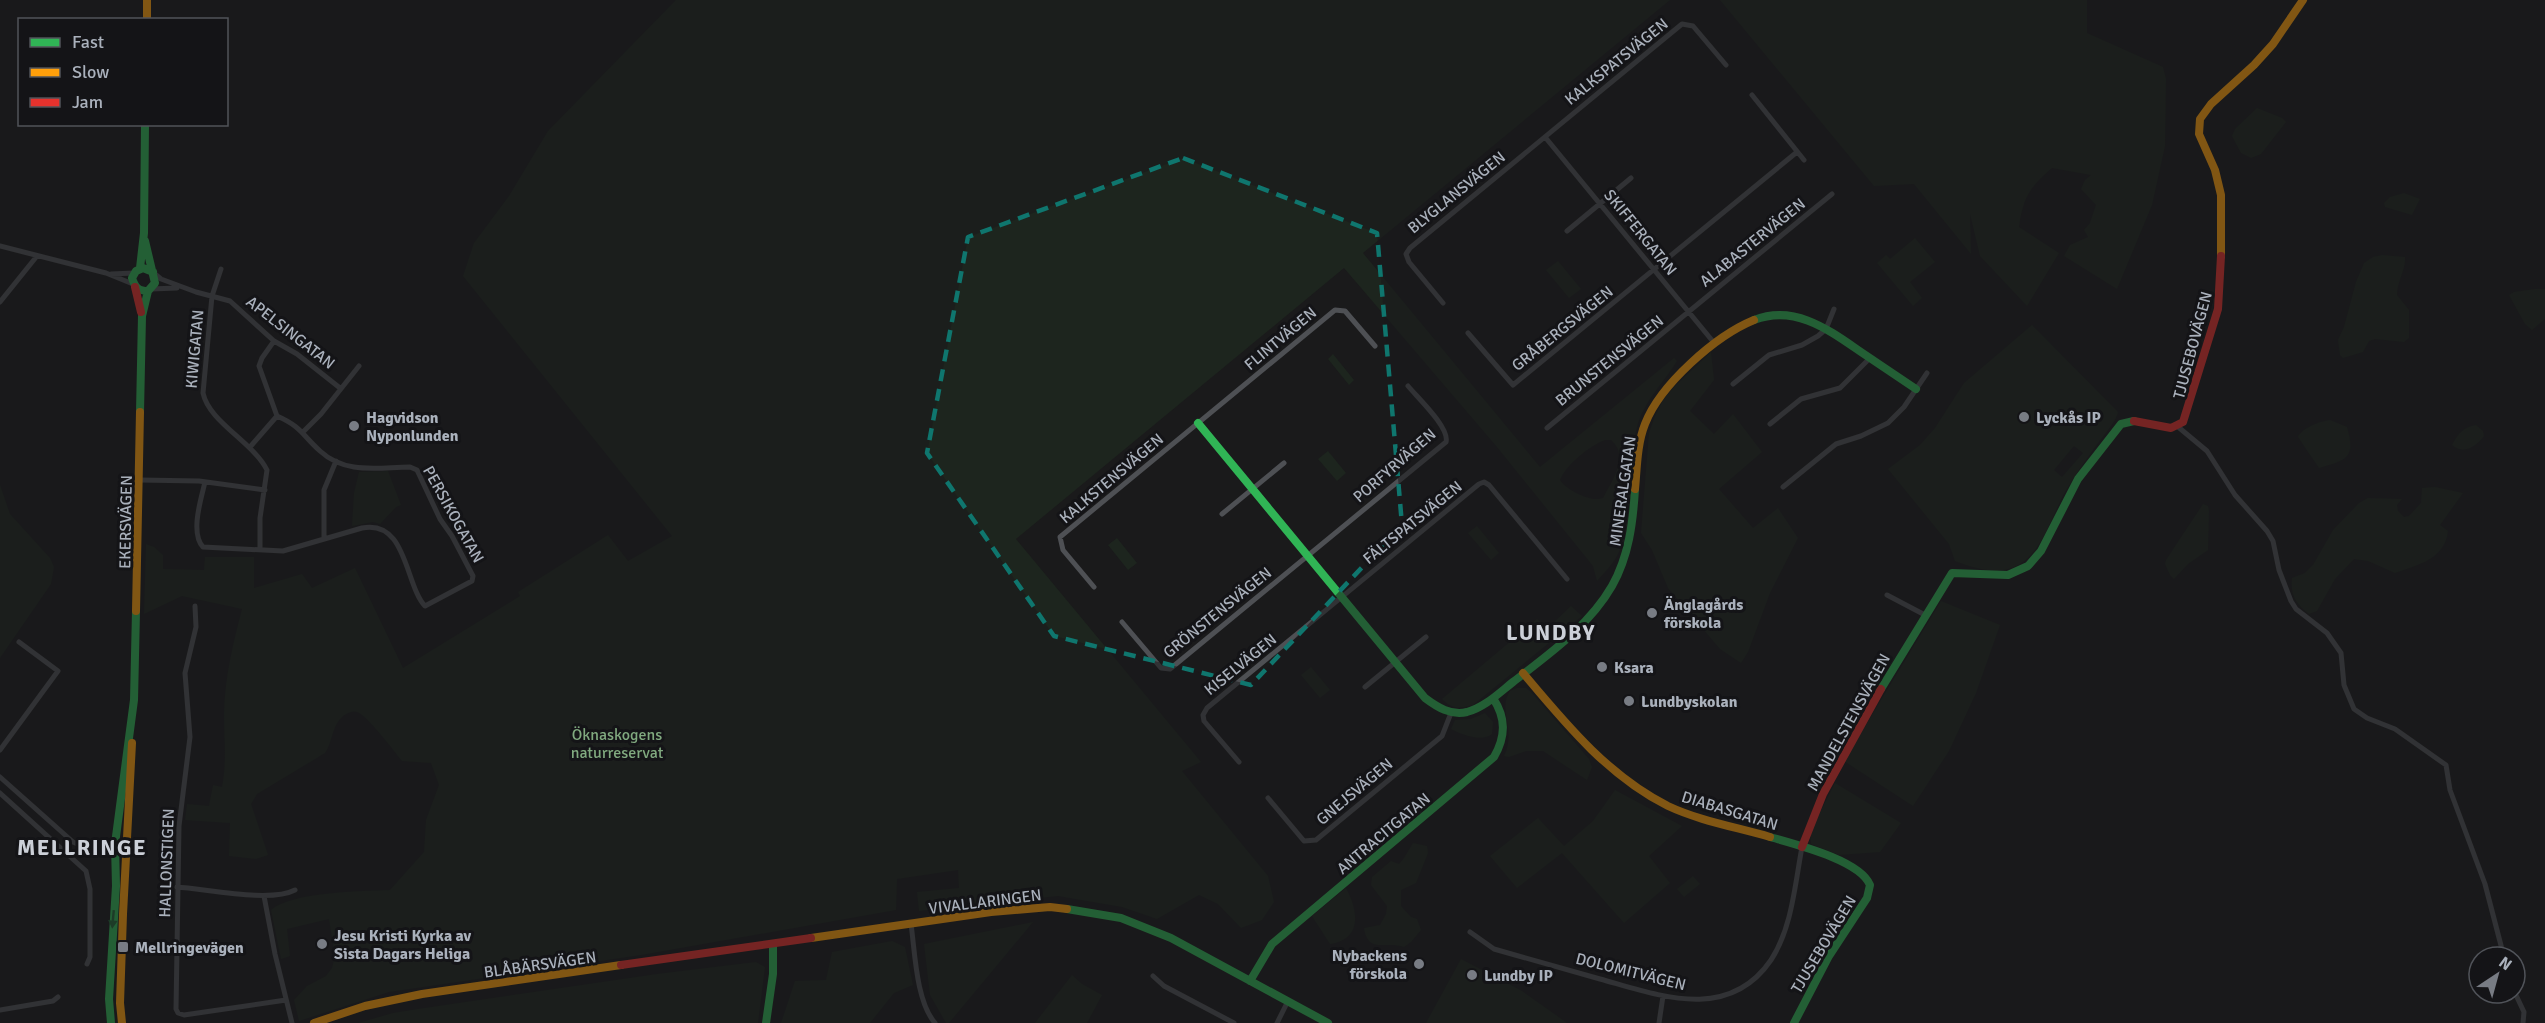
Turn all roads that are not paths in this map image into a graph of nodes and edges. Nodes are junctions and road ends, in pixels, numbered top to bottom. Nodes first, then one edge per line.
1 (147, 0) edge
2 (2303, 0) edge
3 (147, 18) edge
4 (1726, 65) dead end
5 (1752, 95) dead end
6 (145, 126) edge
7 (1545, 136) junction
8 (1797, 152) junction
9 (1804, 160) dead end
10 (1631, 178) dead end
11 (1832, 194) dead end
12 (1600, 203) junction
13 (1567, 231) dead end
14 (144, 233) junction
15 (0, 246) edge
16 (38, 256) junction
17 (221, 269) dead end
18 (137, 270) junction
19 (1655, 270) junction
20 (106, 273) junction
21 (154, 273) junction
22 (134, 286) junction
23 (150, 290) junction
24 (190, 290) junction
25 (212, 296) junction
26 (0, 302) edge
27 (1443, 303) dead end
28 (1834, 309) dead end
29 (1689, 312) junction
30 (142, 316) junction
31 (1826, 329) junction
32 (1468, 333) dead end
33 (274, 341) junction
34 (1716, 344) junction
35 (1375, 346) dead end
36 (1870, 358) junction
37 (358, 366) dead end
38 (1927, 373) dead end
39 (1733, 384) dead end
40 (1408, 386) dead end
41 (340, 388) junction
42 (1916, 389) junction
43 (277, 416) junction
44 (1198, 423) junction
45 (1770, 424) dead end
46 (2177, 426) junction
47 (1547, 428) dead end
48 (303, 432) junction
49 (250, 447) junction
50 (336, 461) junction
51 (1284, 463) dead end
52 (140, 480) junction
53 (205, 482) junction
54 (1783, 487) dead end
55 (1253, 488) junction
56 (265, 490) junction
57 (1222, 514) dead end
58 (324, 539) junction
59 (260, 550) junction
60 (1308, 555) junction
61 (1567, 579) dead end
62 (1094, 587) dead end
63 (1887, 595) dead end
64 (1342, 597) junction
65 (195, 606) dead end
66 (1925, 615) junction
67 (1122, 622) dead end
68 (1426, 637) dead end
69 (19, 642) dead end
70 (1396, 662) junction
71 (1523, 673) junction
72 (1365, 687) dead end
73 (1493, 698) junction
74 (1451, 713) junction
75 (131, 728) junction
76 (0, 750) edge
77 (1239, 762) dead end
78 (0, 777) edge
79 (0, 793) edge
80 (1268, 798) dead end
81 (1802, 847) junction
82 (116, 852) junction
83 (127, 853) junction
84 (177, 887) junction
85 (295, 890) dead end
86 (264, 896) junction
87 (911, 924) junction
88 (1470, 932) dead end
89 (773, 944) junction
90 (2501, 945) edge
91 (87, 964) dead end
92 (1153, 976) dead end
93 (1250, 981) junction
94 (1663, 996) junction
95 (58, 997) dead end
96 (286, 1000) junction
97 (1288, 1001) junction
98 (2521, 1005) edge
99 (0, 1010) edge
100 (111, 1023) edge
101 (122, 1023) edge
102 (292, 1023) edge
103 (314, 1023) edge
104 (766, 1023) edge
105 (935, 1023) edge
106 (1234, 1023) edge
107 (1277, 1023) edge
108 (1328, 1023) edge
109 (1659, 1023) edge
110 (1794, 1023) edge
111 (2523, 1023) edge

1 - 3 street
2 - 46 street, TJUSEBOVÄGEN
4 - 7 street, KALKSPATSVÄGEN
5 - 8 street
6 - 14 street
7 - 12 street, SKIFFERGATAN
7 - 27 street, BLYGLANSVÄGEN
8 - 9 street
8 - 19 street
10 - 12 street
11 - 29 street, ALABASTERVÄGEN
12 - 13 street
12 - 19 street, SKIFFERGATAN
14 - 18 street
14 - 21 street
15 - 16 street
16 - 20 street
16 - 26 street
17 - 25 street, KIWIGATAN
18 - 20 street
18 - 21 street
18 - 22 street
19 - 29 street, SKIFFERGATAN
19 - 32 street, GRÅBERGSVÄGEN
20 - 22 street
21 - 23 street
21 - 24 street, APELSINGATAN
22 - 23 street
22 - 30 street, EKERSVÄGEN
23 - 24 street, APELSINGATAN
23 - 30 street, EKERSVÄGEN
24 - 25 street, APELSINGATAN
25 - 33 street, APELSINGATAN
25 - 49 street, KIWIGATAN
28 - 31 street
29 - 34 street, SKIFFERGATAN
29 - 47 street, BRUNSTENSVÄGEN
30 - 52 street, EKERSVÄGEN
31 - 34 street, MINERALGATAN
31 - 36 street, MINERALGATAN
31 - 39 street
33 - 41 street, APELSINGATAN
33 - 43 street
34 - 71 street, MINERALGATAN
35 - 44 street, FLINTVÄGEN
36 - 42 street, MINERALGATAN
36 - 45 street
37 - 41 street
38 - 42 street
40 - 60 street, PORFYRVÄGEN
41 - 48 street
42 - 54 street
43 - 48 street, PERSIKOGATAN
43 - 49 street
44 - 55 street
44 - 62 street, KALKSTENSVÄGEN
46 - 66 street, MANDELSTENSVÄGEN
46 - 90 street
48 - 50 street, PERSIKOGATAN
49 - 56 street, KIWIGATAN
50 - 58 street
50 - 58 street, PERSIKOGATAN
51 - 55 street
52 - 53 street
52 - 75 street, EKERSVÄGEN
53 - 56 street
53 - 59 street
55 - 57 street
55 - 60 street
56 - 59 street, KIWIGATAN
58 - 59 street
60 - 64 street
60 - 67 street, GRÖNSTENSVÄGEN
61 - 64 street, FÄLTSPATSVÄGEN
63 - 66 street
64 - 70 street
64 - 77 street, KISELVÄGEN
65 - 84 street, HALLONSTIGEN
66 - 81 street, MANDELSTENSVÄGEN
68 - 70 street
69 - 76 street
70 - 72 street
70 - 74 street
71 - 73 street, MINERALGATAN
71 - 81 street, DIABASGATAN
73 - 74 street, MINERALGATAN
73 - 93 street, ANTRACITGATAN
74 - 80 street, GNEJSVÄGEN
75 - 82 street, EKERSVÄGEN
75 - 83 street, EKERSVÄGEN
78 - 82 street
79 - 91 street
81 - 94 street, DOLOMITVÄGEN
81 - 110 street, TJUSEBOVÄGEN
82 - 83 street
82 -> 100 street, EKERSVÄGEN
83 - 101 street, EKERSVÄGEN
84 - 86 street
84 - 96 street, HALLONSTIGEN
85 - 86 street
86 - 96 street
87 - 89 street, VIVALLARINGEN
87 - 93 street, VIVALLARINGEN
87 - 105 street
88 - 94 street, DOLOMITVÄGEN
89 - 103 street, BLÅBÄRSVÄGEN
89 - 104 street
92 - 106 street
93 - 97 street, VIVALLARINGEN
94 - 109 street
95 - 99 street
96 - 102 street
97 - 107 street
97 - 108 street, VIVALLARINGEN
98 - 111 street

